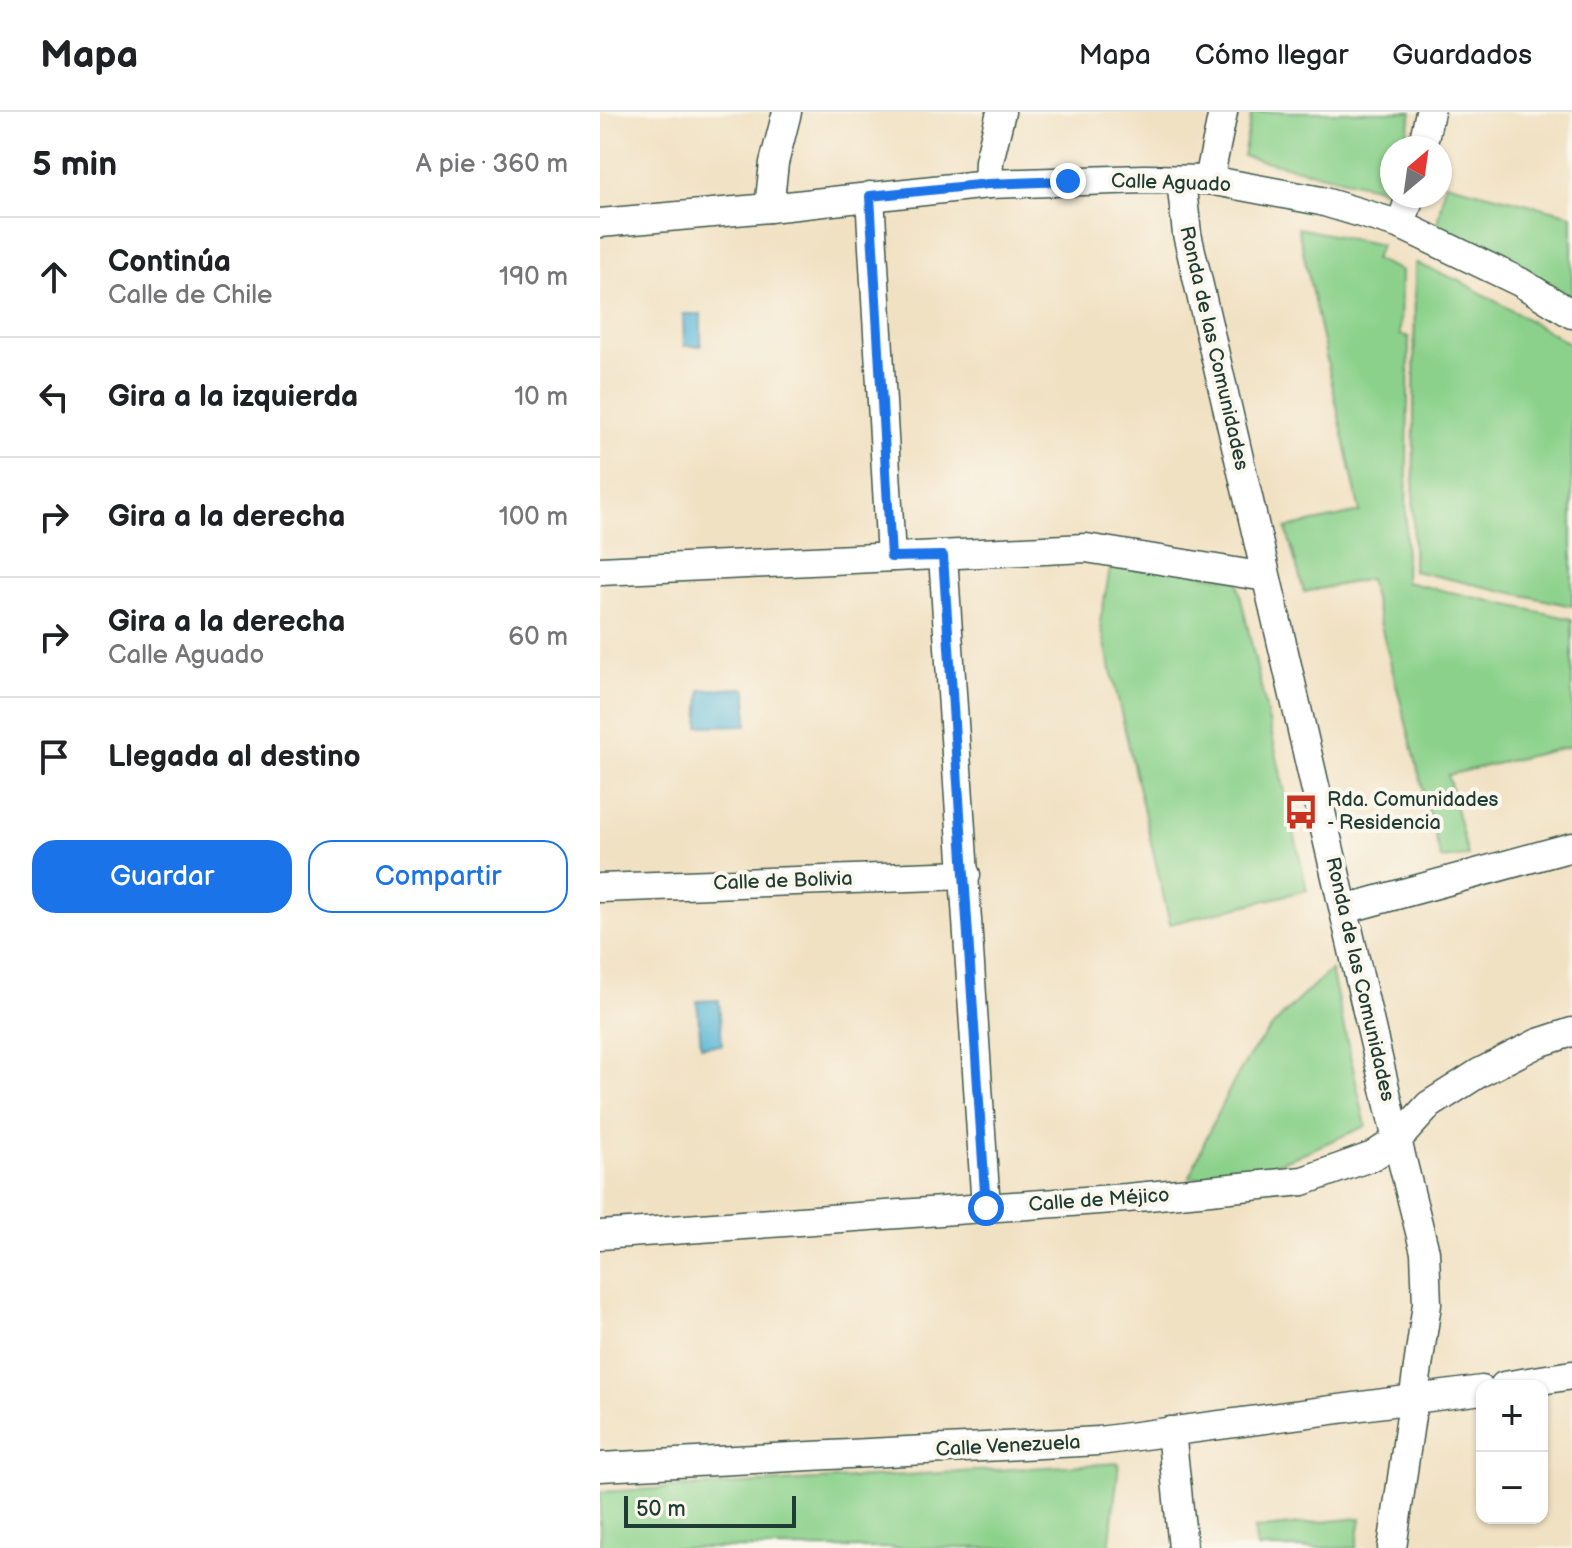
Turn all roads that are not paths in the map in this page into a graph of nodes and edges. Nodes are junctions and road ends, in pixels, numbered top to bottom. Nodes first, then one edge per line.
1 (787, 112) edge
2 (1001, 112) edge
3 (1223, 112) edge
4 (1430, 112) edge
5 (1425, 136) edge
6 (1181, 180) junction
7 (1209, 180) junction
8 (988, 184) junction
9 (870, 196) junction
10 (769, 208) junction
11 (1406, 208) edge
12 (600, 223) edge
13 (1401, 225) junction
14 (1572, 314) edge
15 (943, 556) junction
16 (891, 557) junction
17 (600, 571) edge
18 (1266, 577) junction
19 (1572, 847) edge
20 (966, 875) junction
21 (600, 888) edge
22 (1345, 909) junction
23 (1572, 1032) edge
24 (1397, 1140) junction
25 (986, 1208) junction
26 (600, 1235) edge
27 (1572, 1375) edge
28 (1541, 1380) edge
29 (1476, 1391) edge
30 (1414, 1399) junction
31 (1171, 1431) junction
32 (600, 1467) edge
33 (1183, 1548) edge
34 (1392, 1548) edge

1 - 10 street
2 - 8 street
3 - 7 street
4 - 5 street
6 - 7 street, Calle Aguado
6 - 8 street, Calle Aguado
6 - 18 street, Ronda de las Comunidades
7 - 13 street, Calle Aguado
8 - 9 street, Calle Aguado
9 - 10 street, Calle Aguado
9 - 16 street
10 - 12 street, Calle Aguado
11 - 13 street
13 - 14 street, Calle Aguado
15 - 16 street
15 - 18 street
15 - 20 street
16 - 17 street
18 - 22 street, Ronda de las Comunidades
19 - 22 street
20 - 21 street, Calle de Bolivia
20 - 25 street
22 - 24 street, Ronda de las Comunidades
23 - 24 street, Calle de Méjico
24 - 25 street, Calle de Méjico
24 - 30 street, Ronda de las Comunidades
25 - 26 street, Calle de Méjico
27 - 28 street
29 - 30 street, Calle Venezuela
30 - 31 street, Calle Venezuela
30 - 34 street, Ronda de las Comunidades
31 - 32 street, Calle Venezuela
31 - 33 street

